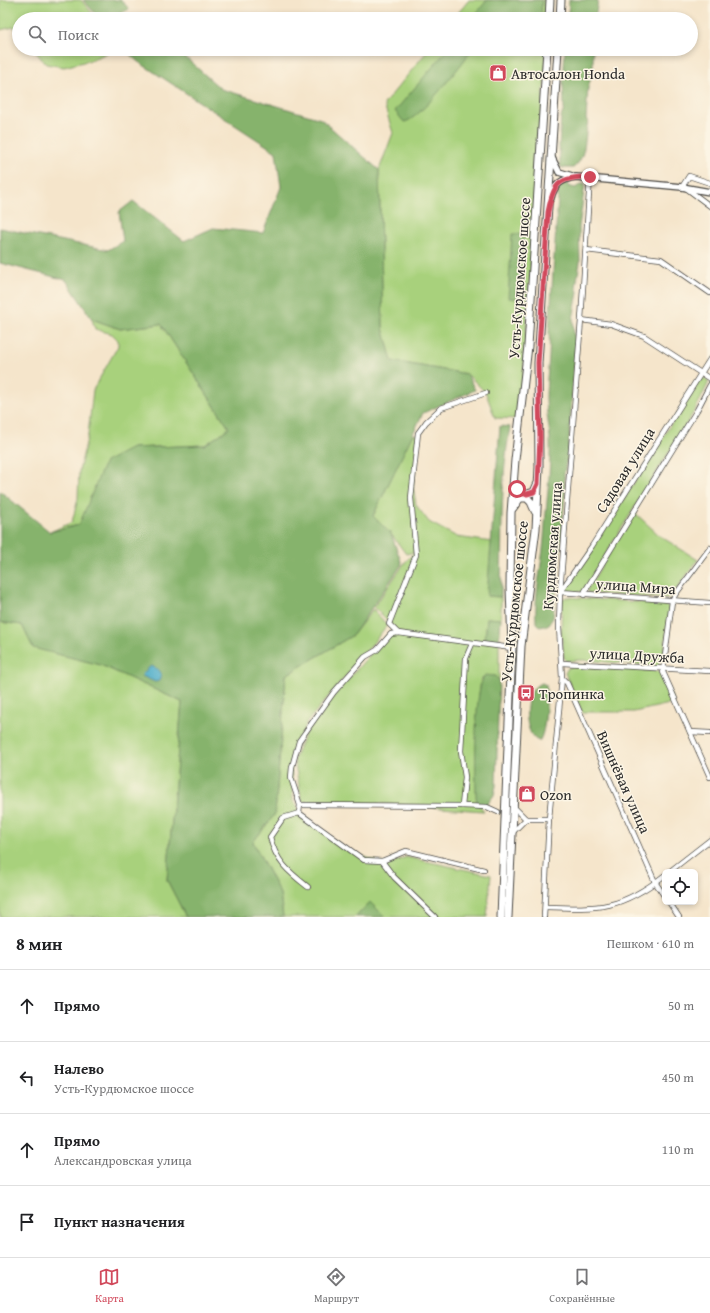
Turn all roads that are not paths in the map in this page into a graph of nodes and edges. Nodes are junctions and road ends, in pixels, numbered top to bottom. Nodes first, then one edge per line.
1 (550, 0) edge
2 (561, 0) edge
3 (549, 12) edge
4 (560, 12) edge
5 (547, 56) edge
6 (558, 56) edge
7 (551, 156) junction
8 (576, 177) junction
9 (590, 177) junction
10 (710, 183) edge
11 (684, 187) junction
12 (710, 192) edge
13 (710, 206) edge
14 (548, 212) junction
15 (586, 250) junction
16 (710, 293) edge
17 (581, 320) junction
18 (710, 359) edge
19 (702, 372) junction
20 (710, 379) edge
21 (710, 385) edge
22 (486, 393) dead end
23 (514, 479) junction
24 (538, 484) junction
25 (511, 512) junction
26 (536, 513) junction
27 (710, 548) edge
28 (560, 592) junction
29 (584, 595) junction
30 (672, 601) junction
31 (710, 603) edge
32 (398, 633) junction
33 (472, 644) junction
34 (512, 648) junction
35 (562, 664) junction
36 (662, 668) junction
37 (710, 671) edge
38 (562, 678) junction
39 (690, 732) junction
40 (710, 733) edge
41 (710, 777) edge
42 (300, 805) junction
43 (462, 806) junction
44 (512, 806) junction
45 (498, 812) dead end
46 (299, 813) junction
47 (526, 819) junction
48 (549, 820) junction
49 (512, 833) junction
50 (710, 840) edge
51 (382, 861) junction
52 (673, 869) edge
53 (484, 870) dead end
54 (662, 877) edge
55 (655, 882) junction
56 (308, 887) dead end
57 (662, 892) edge
58 (671, 905) edge
59 (545, 907) junction
60 (435, 917) edge
61 (501, 917) edge
62 (508, 917) edge
63 (544, 917) edge
64 (679, 917) edge

1 - 3 main road
2 - 4 main road
5 - 23 main road, Усть-Курдюмское шоссе
6 - 7 main road, Усть-Курдюмское шоссе
7 - 8 street
7 - 14 main road, Усть-Курдюмское шоссе
8 - 9 street
8 - 14 street
9 - 11 street
9 - 15 street, Курдюмская улица
10 - 11 street
11 - 12 street
11 - 13 street
14 - 24 main road, Усть-Курдюмское шоссе
15 - 16 street
15 - 17 street, Курдюмская улица
17 - 19 street
17 - 28 street, Курдюмская улица
18 - 19 street, Садовая улица
19 - 20 street
19 - 28 street, Садовая улица
21 - 29 street, Садовая улица
22 - 32 street
23 - 24 main road
23 - 25 main road, Усть-Курдюмское шоссе
24 - 26 main road, Усть-Курдюмское шоссе
25 - 26 main road
25 - 34 main road, Усть-Курдюмское шоссе
26 - 44 main road, Усть-Курдюмское шоссе
27 - 30 street
28 - 29 street, улица Мира
28 - 35 street, Курдюмская улица
29 - 30 street, улица Мира
30 - 31 street, улица Мира
30 - 36 street
32 - 33 street
32 - 42 street
33 - 34 street
33 - 43 street
34 - 61 main road, Усть-Курдюмское шоссе
35 - 36 street, улица Дружба
35 - 38 street, Курдюмская улица
36 - 37 street, улица Дружба
36 - 39 street
38 - 48 street, Курдюмская улица
38 - 55 street, Вишнёвая улица
39 - 40 street
39 - 41 street
42 - 43 street
42 - 46 street
43 - 45 street
44 - 47 street
44 - 49 main road, Усть-Курдюмское шоссе
46 - 51 street
46 - 56 street
47 - 48 street
47 - 49 street
48 - 59 street, Курдюмская улица
49 - 62 main road, Усть-Курдюмское шоссе
50 - 52 street
51 - 53 street
51 - 60 street
54 - 55 street
55 - 57 street, Вишнёвая улица
55 - 59 street
58 - 64 street
59 - 63 street, Курдюмская улица

